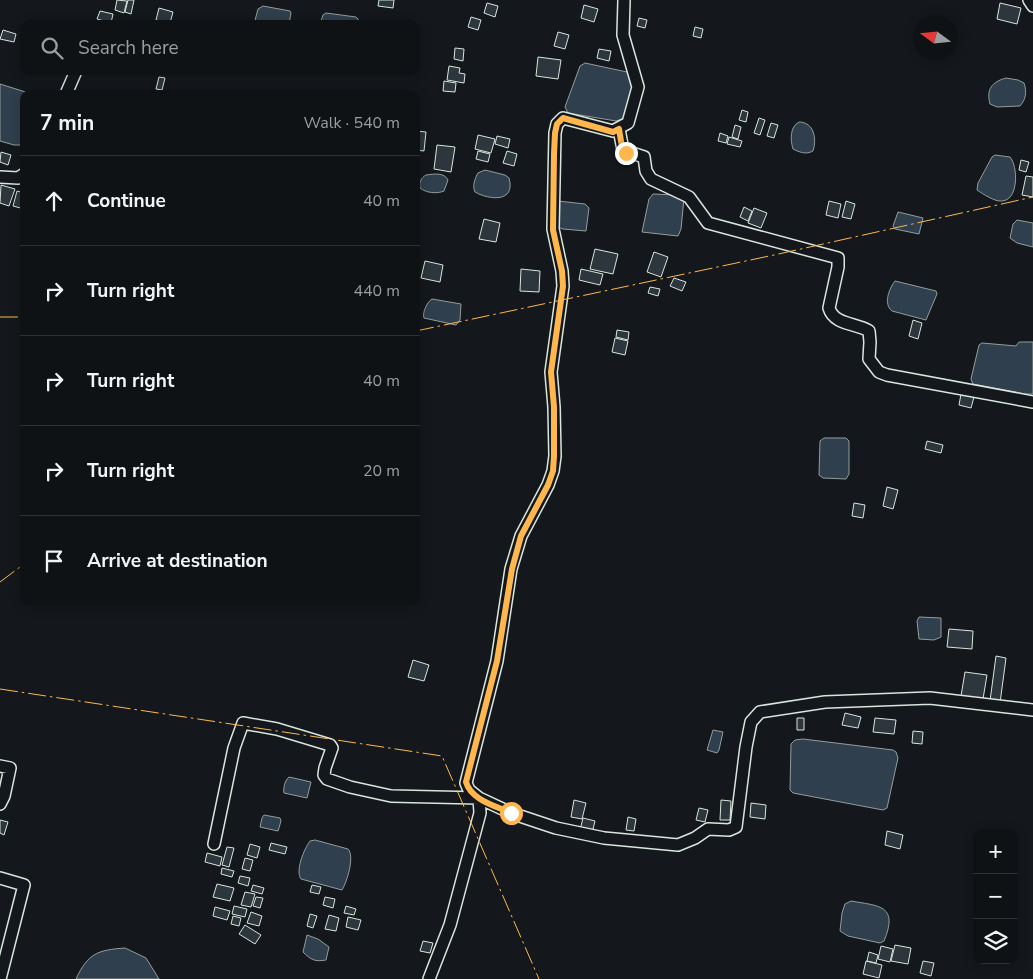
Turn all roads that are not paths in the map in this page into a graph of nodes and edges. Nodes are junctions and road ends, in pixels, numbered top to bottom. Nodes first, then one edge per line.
1 (624, 0) edge
2 (1029, 0) edge
3 (1033, 6) edge
4 (74, 75) edge
5 (68, 90) edge
6 (619, 129) junction
7 (0, 177) edge
8 (20, 177) edge
9 (1033, 402) edge
10 (1033, 710) edge
11 (0, 766) edge
12 (479, 798) junction
13 (0, 804) edge
14 (214, 844) dead end
15 (0, 878) edge
16 (0, 979) edge
17 (429, 979) edge

1 - 6 street
2 - 3 street
4 - 5 street
6 - 9 street
6 - 12 street
7 - 8 street
10 - 12 street
11 - 13 street
12 - 14 street
12 - 17 street
15 - 16 street

